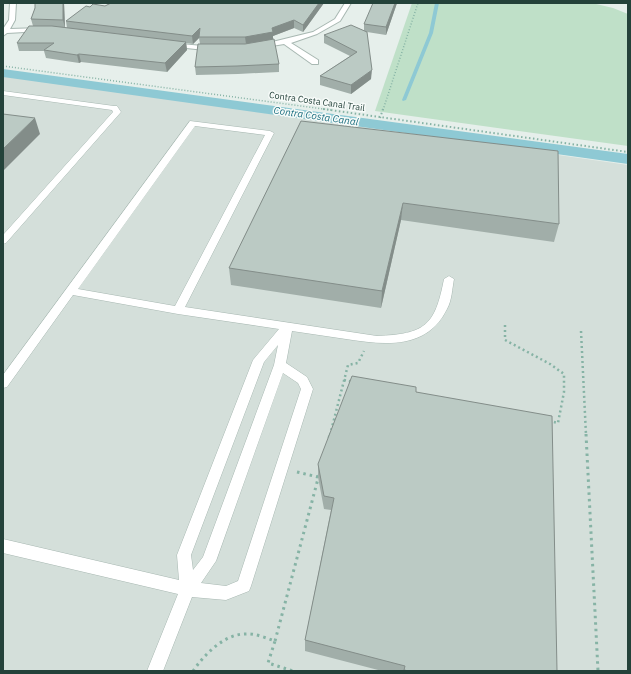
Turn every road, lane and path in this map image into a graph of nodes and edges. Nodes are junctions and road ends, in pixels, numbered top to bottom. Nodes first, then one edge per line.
1 (14, 3) edge
2 (348, 3) edge
3 (418, 3) edge
4 (46, 30) edge
5 (4, 33) edge
6 (285, 42) junction
7 (160, 43) edge
8 (254, 47) edge
9 (219, 49) edge
10 (315, 62) dead end
11 (3, 66) edge
12 (3, 93) edge
13 (380, 118) junction
14 (628, 152) edge
15 (3, 241) edge
16 (449, 280) dead end
17 (71, 291) junction
18 (178, 310) junction
19 (505, 325) dead end
20 (287, 327) junction
21 (581, 331) dead end
22 (369, 339) junction
23 (280, 365) junction
24 (344, 380) junction
25 (359, 383) edge
26 (3, 384) edge
27 (543, 420) edge
28 (328, 440) edge
29 (320, 470) edge
30 (3, 546) edge
31 (187, 589) junction
32 (275, 641) junction
33 (155, 671) edge
34 (194, 671) edge
35 (293, 671) edge
36 (598, 671) edge

1 - 5 street
2 - 6 street
3 - 13 path
4 - 5 street
6 - 8 street
6 - 10 street
7 - 9 street
11 - 13 path, Contra Costa Canal Trail
12 - 15 lane
13 - 14 path, Contra Costa Canal Trail
16 - 22 lane
17 - 18 lane
17 - 18 lane
17 - 26 lane
18 - 20 lane
19 - 27 path
20 - 22 lane
20 - 23 lane
20 - 31 lane
21 - 36 path
22 - 24 path
23 - 31 lane
23 - 31 lane
24 - 25 path
24 - 28 path
29 - 32 path
30 - 31 lane
31 - 33 lane
32 - 34 path
32 - 35 path

